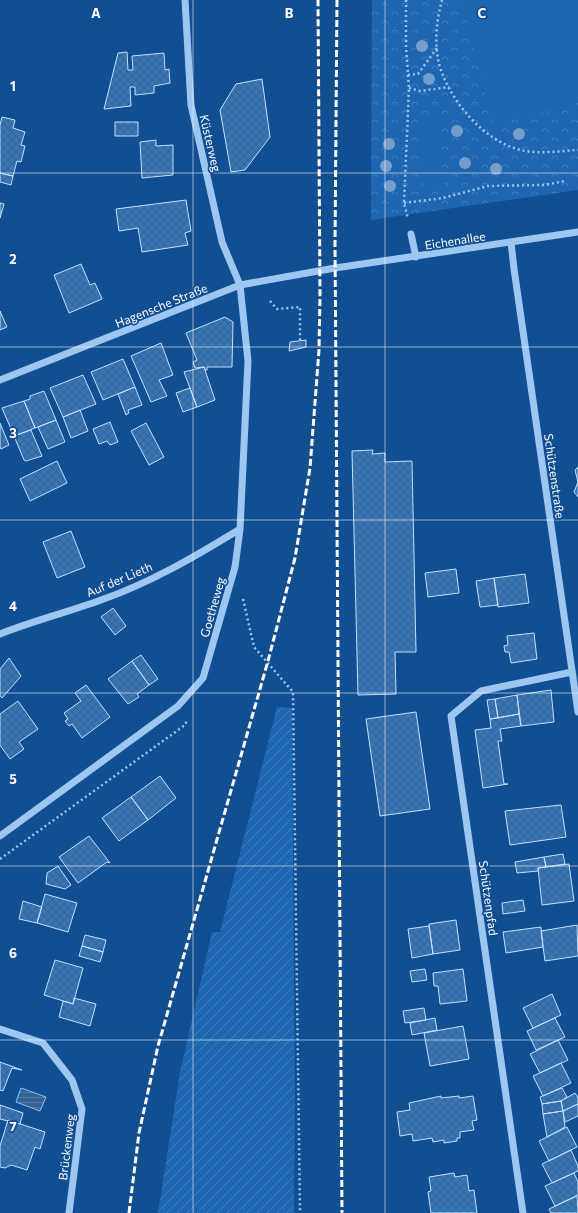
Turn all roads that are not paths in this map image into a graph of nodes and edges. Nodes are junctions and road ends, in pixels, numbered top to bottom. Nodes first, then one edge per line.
1 (185, 0) edge
2 (578, 232) edge
3 (411, 234) dead end
4 (511, 242) junction
5 (416, 257) junction
6 (335, 268) joint
7 (240, 285) junction
8 (0, 380) edge
9 (240, 529) junction
10 (0, 634) edge
11 (572, 672) junction
12 (578, 712) edge
13 (0, 836) edge
14 (0, 1029) edge
15 (70, 1213) edge
16 (523, 1213) edge

1 - 7 street, Küsterweg
2 - 4 street, Eichenallee
3 - 5 street
4 - 5 street, Eichenallee
4 - 11 street, Schützenstraße
5 - 6 street, Eichenallee
6 - 7 street, Hagensche Straße
7 - 8 street, Hagensche Straße
7 - 9 street, Goetheweg
9 - 10 street, Auf der Lieth
9 - 13 street, Goetheweg
11 - 12 street, Schützenstraße
11 - 16 street, Schützenpfad
14 - 15 street, Brückenweg

